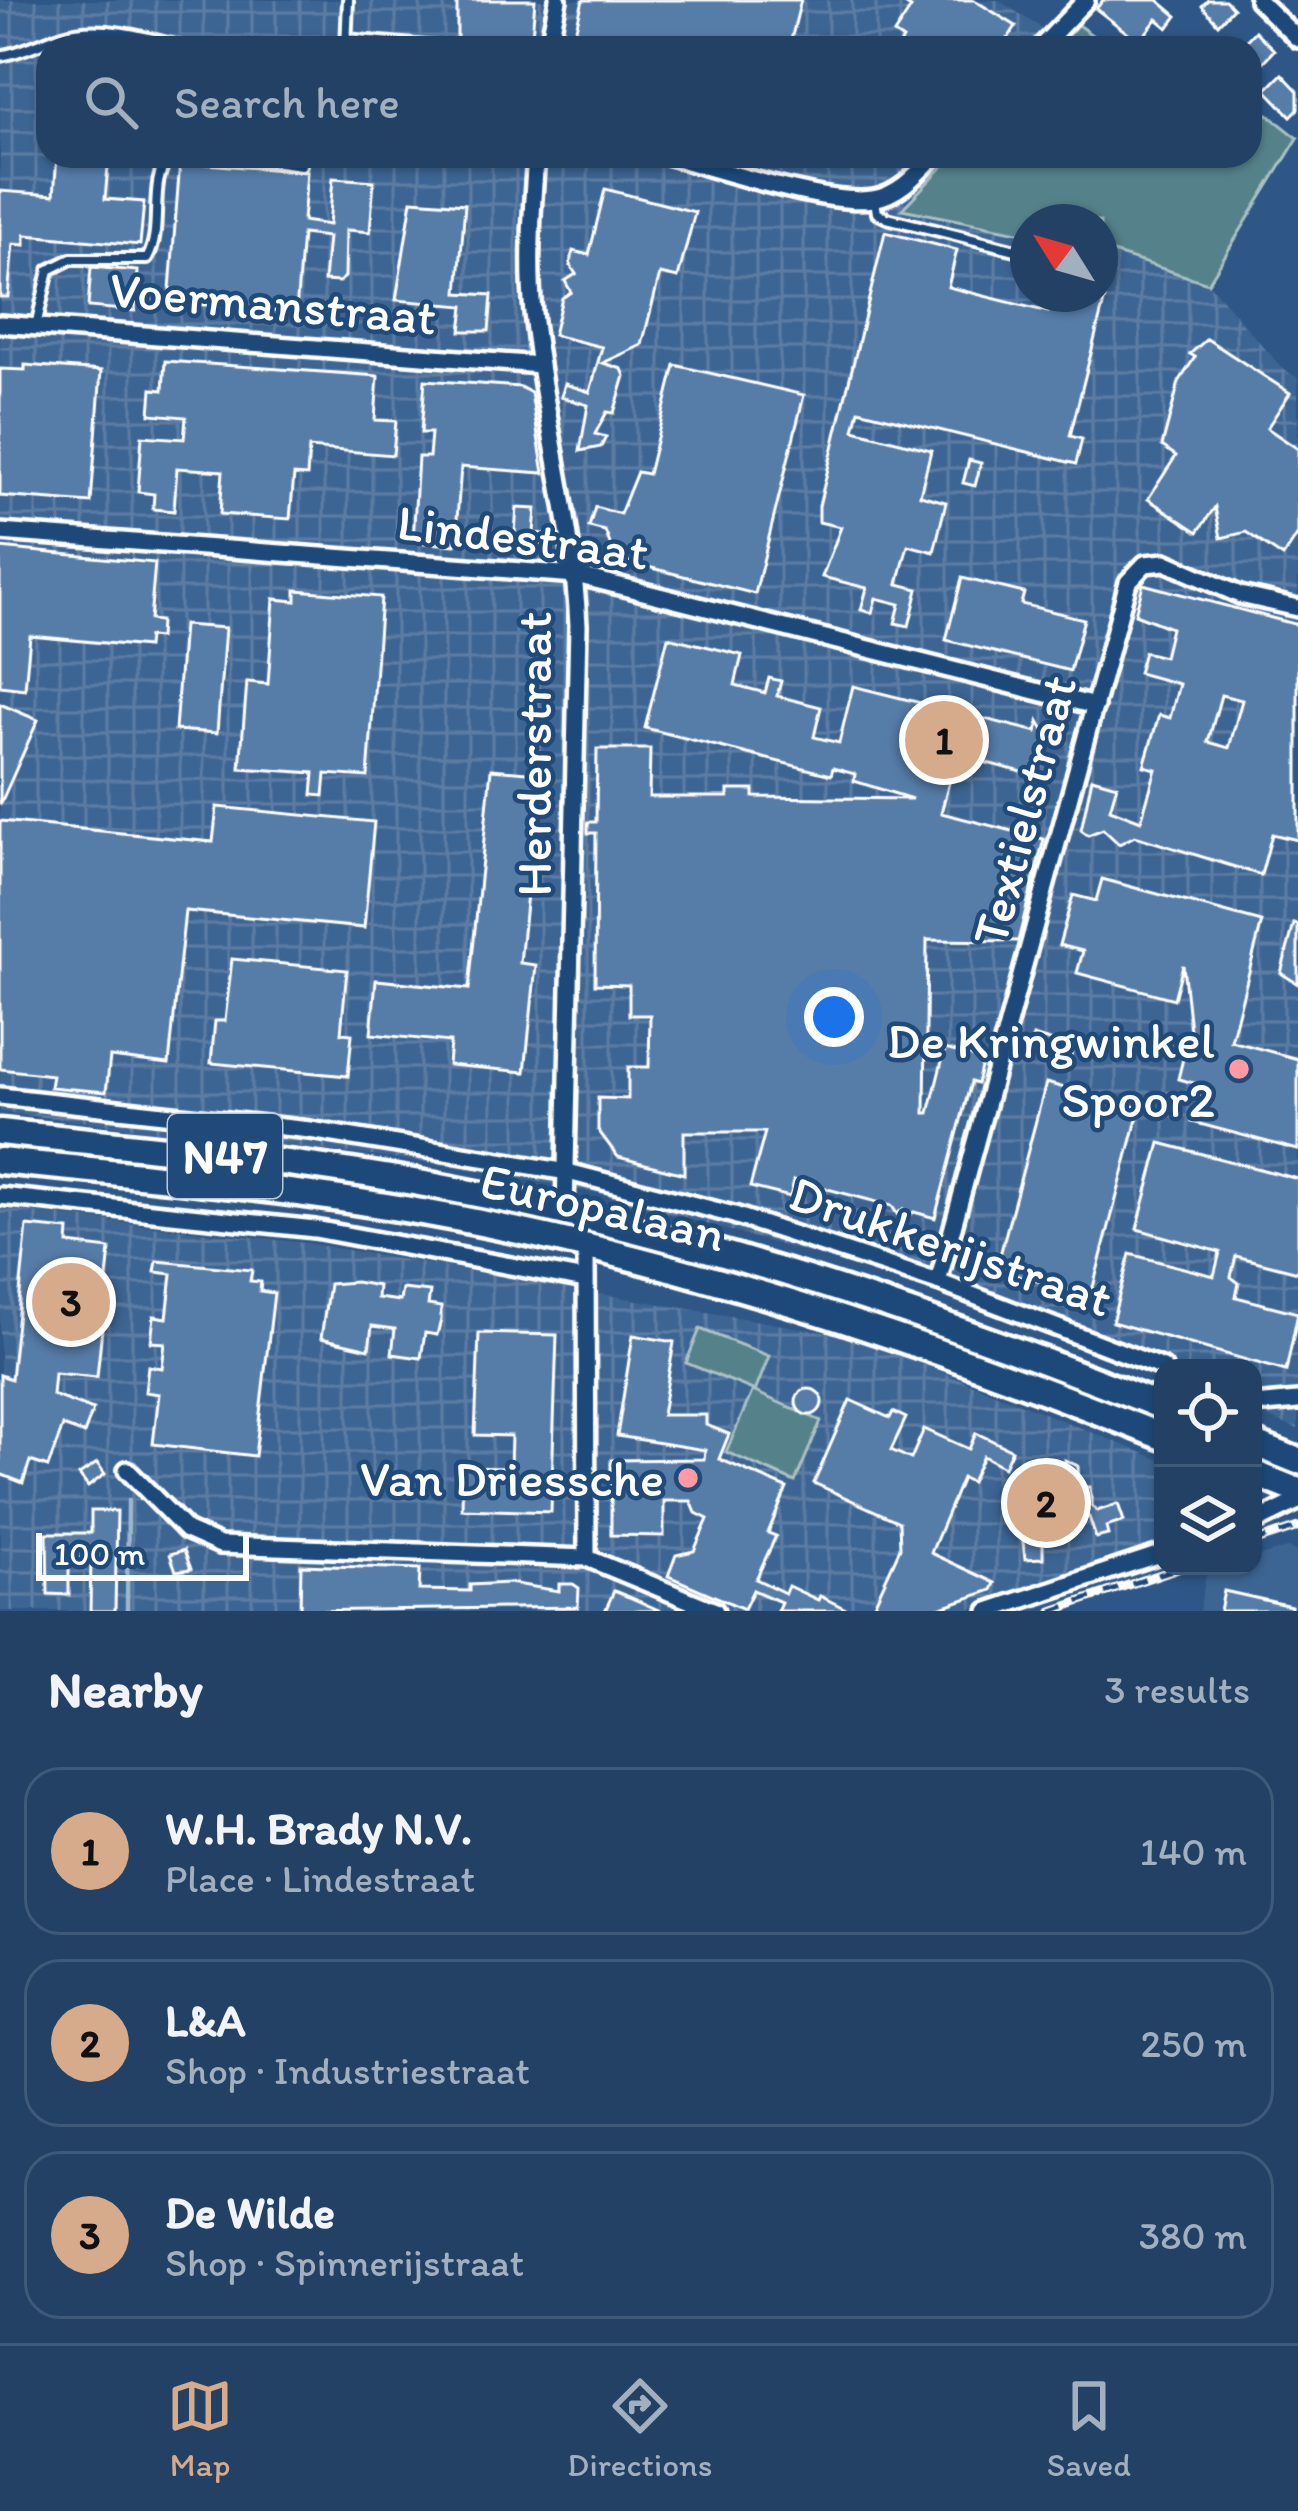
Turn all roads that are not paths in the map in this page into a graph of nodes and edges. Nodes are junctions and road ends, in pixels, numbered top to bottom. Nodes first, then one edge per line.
1 (348, 0) edge
2 (558, 0) edge
3 (1086, 0) edge
4 (1258, 0) edge
5 (62, 36) edge
6 (135, 36) edge
7 (346, 36) edge
8 (550, 36) edge
9 (1052, 36) edge
10 (1298, 39) edge
11 (36, 49) edge
12 (0, 56) edge
13 (161, 168) edge
14 (535, 168) edge
15 (718, 168) edge
16 (922, 168) edge
17 (874, 199) junction
18 (1010, 249) edge
19 (0, 324) edge
20 (36, 326) junction
21 (540, 365) junction
22 (0, 532) edge
23 (576, 575) junction
24 (1298, 608) edge
25 (1095, 706) junction
26 (0, 1096) edge
27 (0, 1132) edge
28 (0, 1161) edge
29 (568, 1172) junction
30 (0, 1196) edge
31 (565, 1213) junction
32 (586, 1246) junction
33 (585, 1280) junction
34 (938, 1282) junction
35 (1154, 1365) edge
36 (1154, 1404) edge
37 (1290, 1404) edge
38 (1298, 1416) edge
39 (1154, 1434) edge
40 (1262, 1447) edge
41 (1298, 1461) edge
42 (127, 1470) dead end
43 (1262, 1477) edge
44 (1298, 1491) edge
45 (1298, 1501) edge
46 (1262, 1519) edge
47 (1154, 1556) edge
48 (587, 1558) junction
49 (715, 1611) edge
50 (988, 1611) edge

1 - 7 lane
2 - 8 street
3 - 9 street
4 - 10 street
5 - 6 lane
11 - 12 lane
13 - 20 lane
14 - 21 street, Herderstraat
15 - 17 street
16 - 17 street
17 - 18 lane
19 - 20 street, Voermanstraat
20 - 21 street, Voermanstraat
21 - 23 street, Herderstraat
22 - 23 street, Lindestraat
23 - 25 street, Lindestraat
23 - 29 street, Herderstraat
24 - 25 street, Textielstraat
25 - 34 street, Textielstraat
26 - 29 street, Drukkerijstraat
27 - 31 highway, Europalaan / N47
28 - 32 highway, Europalaan / N47
29 - 31 street, Herderstraat
29 - 34 street, Drukkerijstraat
30 - 33 street
31 - 36 highway, Europalaan / N47
32 - 33 street
32 - 39 highway, Europalaan / N47
33 - 48 street
34 - 35 street, Drukkerijstraat
37 - 38 street
40 - 41 highway
42 - 48 street
43 - 44 highway
45 - 46 street
47 - 50 street
48 - 49 street

